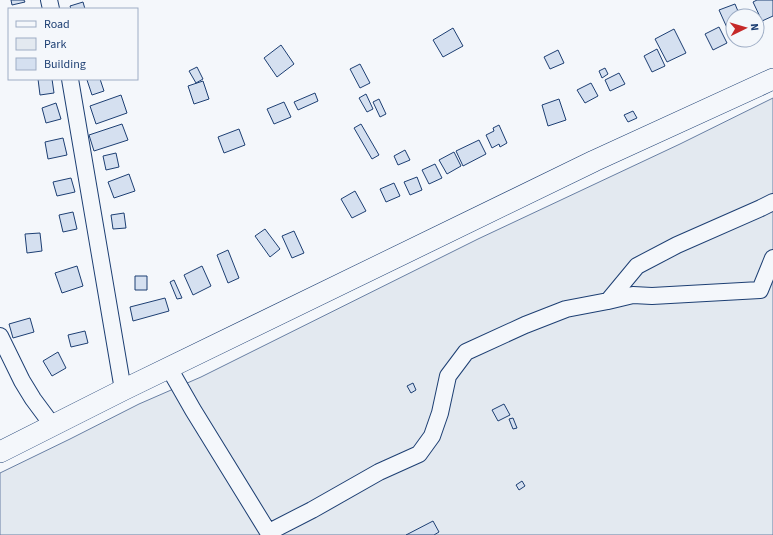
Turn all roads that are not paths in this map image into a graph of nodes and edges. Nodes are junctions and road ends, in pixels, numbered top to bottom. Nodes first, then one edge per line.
1 (773, 79) edge
2 (70, 80) edge
3 (773, 202) edge
4 (773, 258) edge
5 (608, 301) junction
6 (0, 336) edge
7 (169, 368) junction
8 (123, 390) junction
9 (53, 426) junction
10 (0, 452) edge
11 (270, 533) edge

1 - 7 main road
2 - 8 street
3 - 5 street
4 - 5 street
5 - 11 street
6 - 9 street
7 - 8 main road
7 - 11 street
8 - 9 main road
9 - 10 main road

